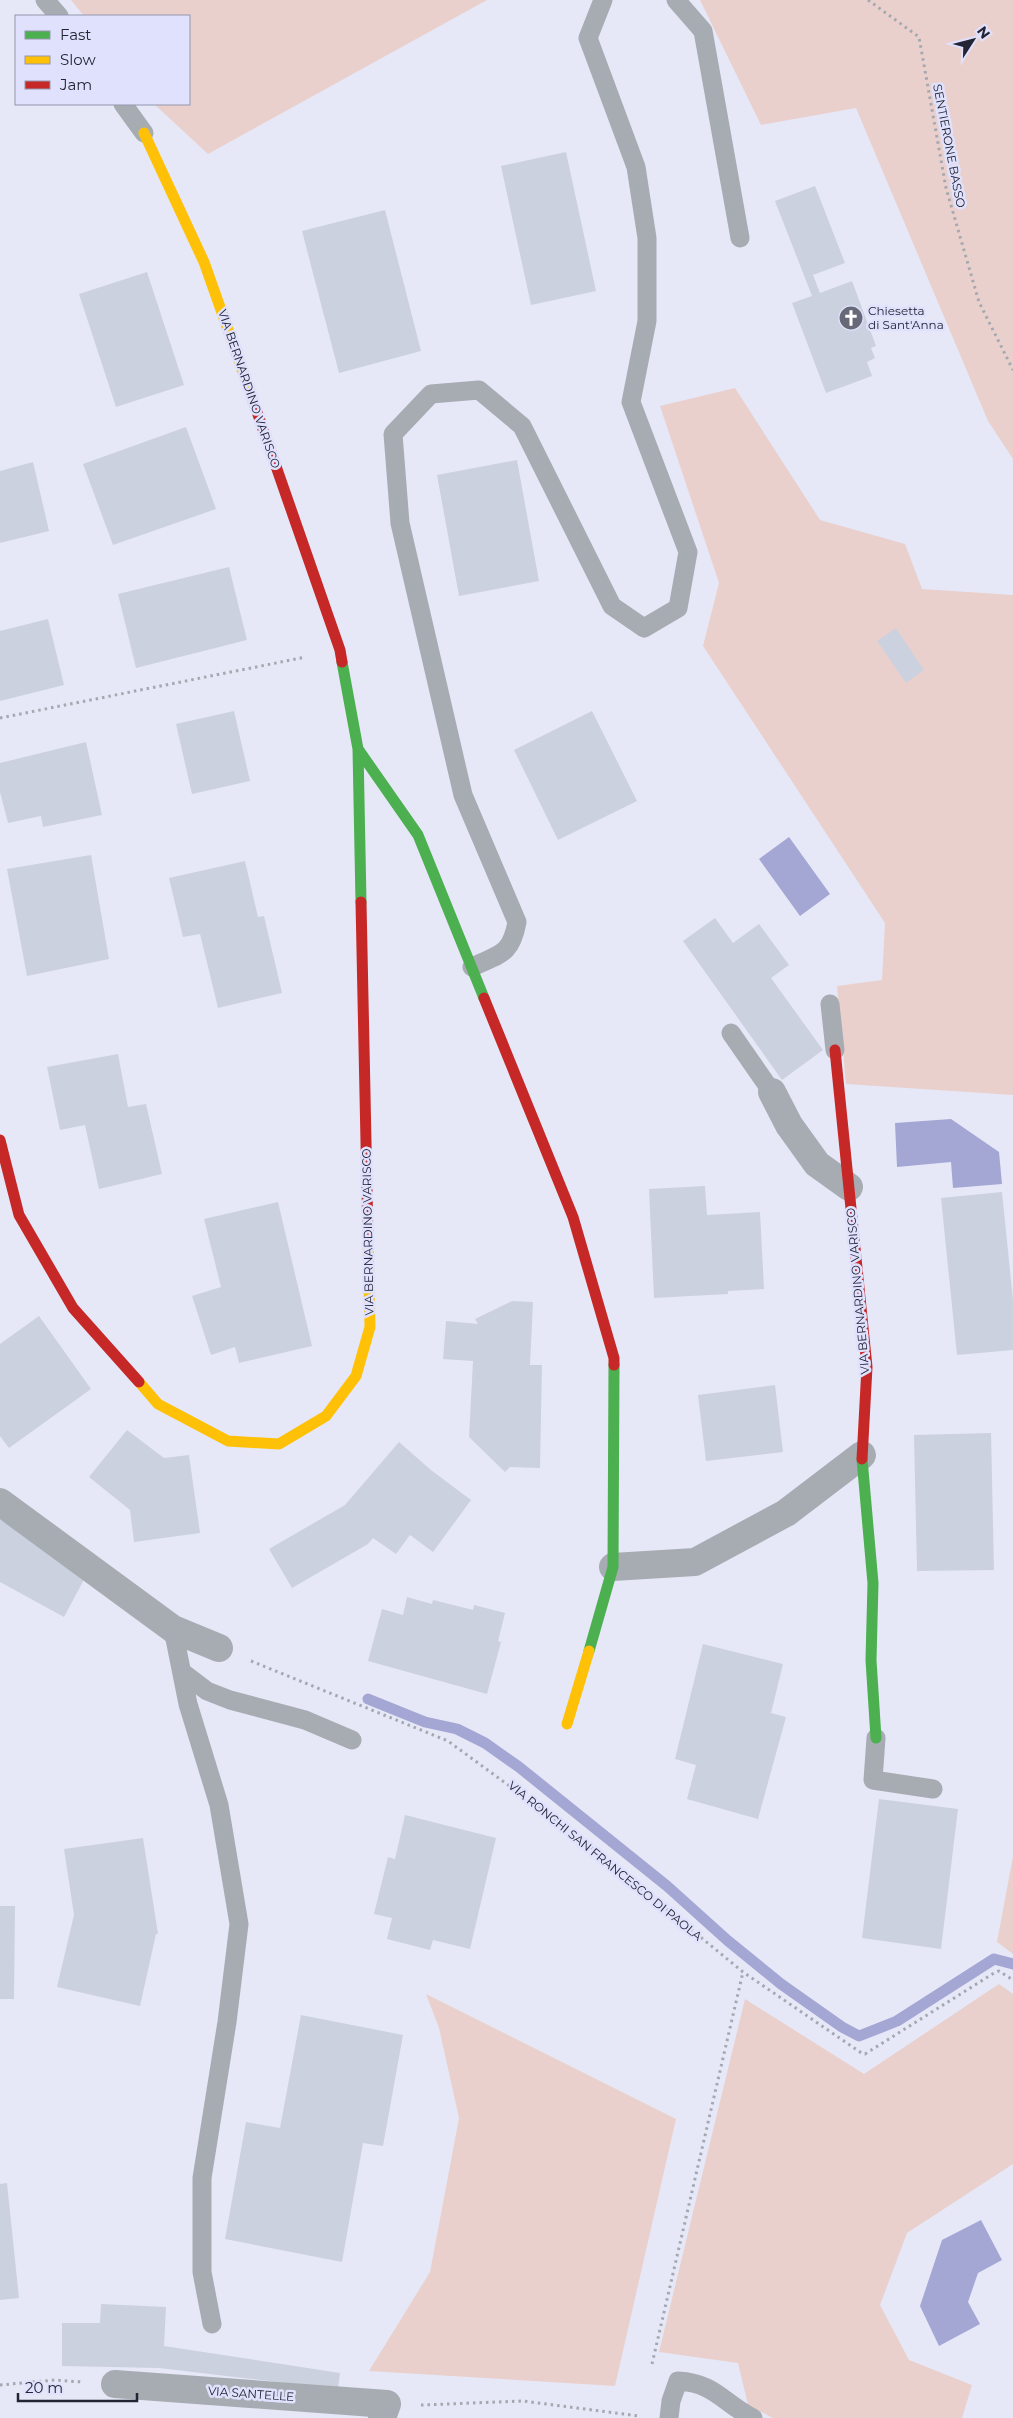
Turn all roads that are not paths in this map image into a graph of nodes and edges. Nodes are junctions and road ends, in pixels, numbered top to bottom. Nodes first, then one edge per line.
1 (45, 0) edge
2 (603, 0) edge
3 (676, 0) edge
4 (58, 15) edge
5 (124, 105) edge
6 (144, 133) joint
7 (740, 238) dead end
8 (358, 749) junction
9 (472, 967) junction
10 (830, 1004) dead end
11 (731, 1033) dead end
12 (835, 1050) joint
13 (772, 1092) joint
14 (0, 1140) edge
15 (849, 1187) junction
16 (862, 1455) junction
17 (0, 1502) edge
18 (613, 1567) junction
19 (173, 1629) junction
20 (219, 1648) road end
21 (182, 1672) junction
22 (567, 1724) dead end
23 (876, 1738) joint
24 (352, 1740) dead end
25 (933, 1789) dead end
26 (212, 2324) dead end
27 (115, 2384) dead end
28 (385, 2411) edge
29 (669, 2418) edge
30 (753, 2418) edge

1 - 4 lane
2 - 9 lane
3 - 7 lane
5 - 6 lane
6 - 8 street, VIA BERNARDINO VARISCO
8 - 9 street, VIA BERNARDINO VARISCO
8 - 14 street, VIA BERNARDINO VARISCO
9 - 18 street, VIA BERNARDINO VARISCO
10 - 12 lane
11 - 13 lane
12 - 15 street, VIA BERNARDINO VARISCO
13 - 15 street
15 - 16 street, VIA BERNARDINO VARISCO
16 - 18 street
16 - 23 street, VIA BERNARDINO VARISCO
17 - 19 street
18 - 22 street, VIA BERNARDINO VARISCO
19 - 20 street
19 - 21 lane
21 - 24 lane
21 - 26 lane
23 - 25 lane
27 - 28 street, VIA SANTELLE
29 - 30 lane

